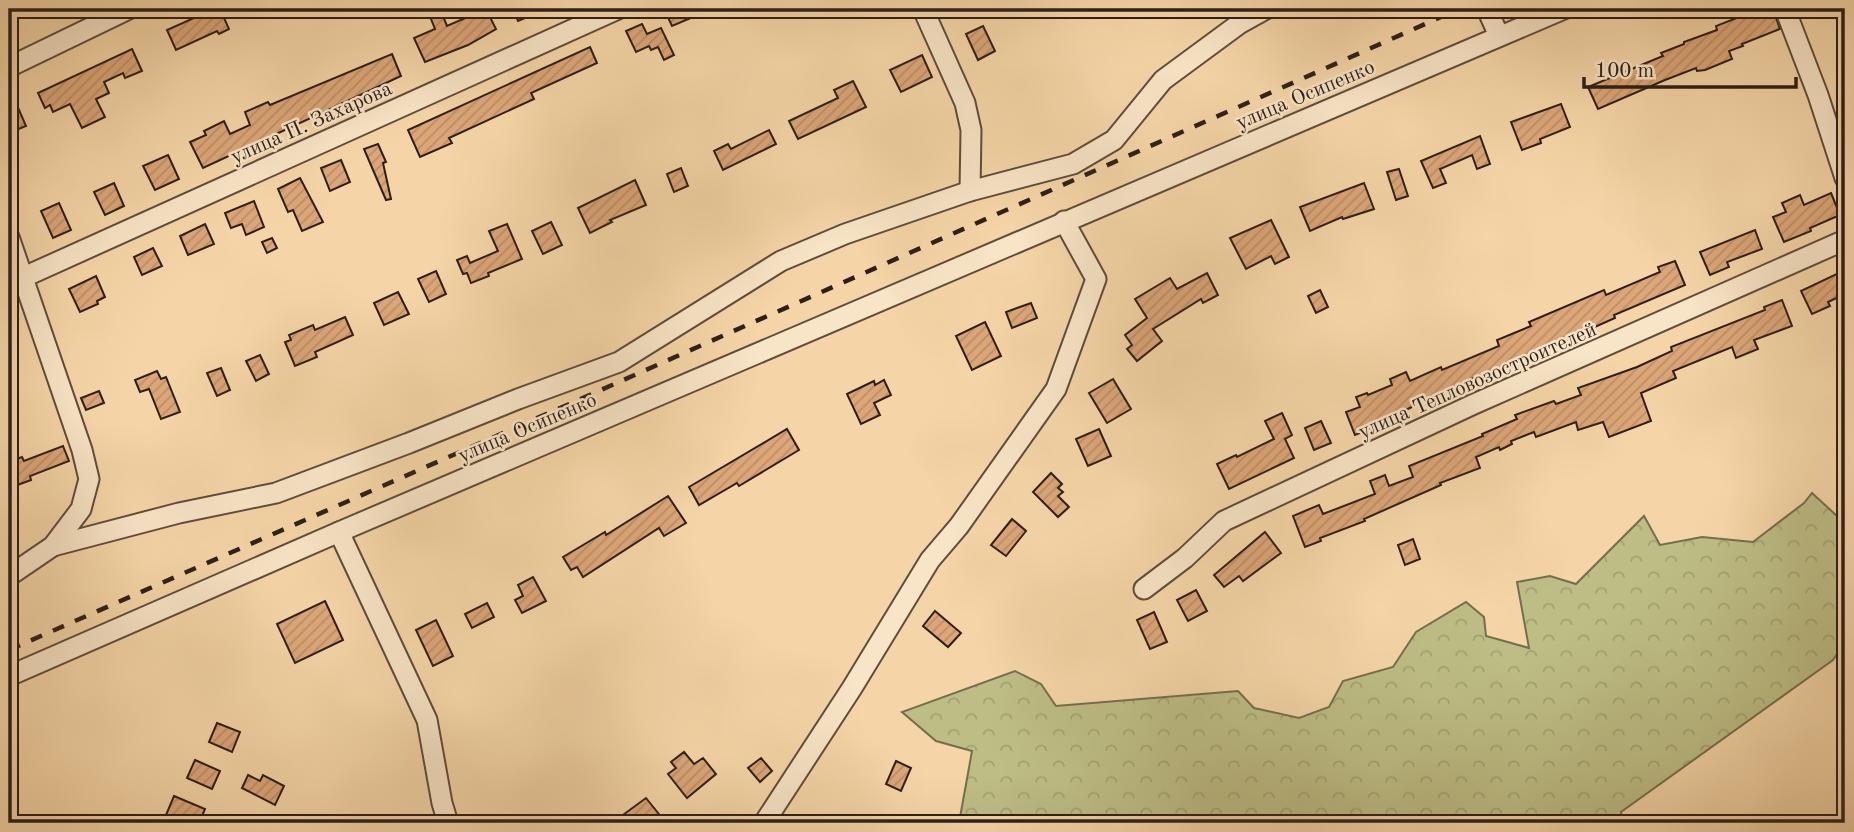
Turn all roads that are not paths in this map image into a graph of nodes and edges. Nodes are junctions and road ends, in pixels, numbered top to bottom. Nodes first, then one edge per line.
1 (129, 9) edge
2 (618, 9) edge
3 (923, 9) edge
4 (1266, 9) edge
5 (1487, 9) edge
6 (1564, 9) edge
7 (1785, 9) edge
8 (1234, 16) edge
9 (1499, 36) junction
10 (9, 67) edge
11 (1845, 178) edge
12 (970, 191) junction
13 (1064, 221) junction
14 (9, 237) edge
15 (1845, 240) edge
16 (24, 277) junction
17 (339, 532) junction
18 (53, 546) junction
19 (9, 576) edge
20 (1144, 589) dead end
21 (9, 676) edge
22 (448, 823) edge
23 (764, 823) edge

1 - 10 street
2 - 16 street, улица П. Захарова
3 - 12 street
4 - 8 street
5 - 9 street
6 - 9 street, улица Осипенко
7 - 11 street
8 - 12 street
9 - 13 street, улица Осипенко
12 - 18 street
13 - 17 street, улица Осипенко
13 - 23 street
14 - 16 street
15 - 20 street, улица Тепловозостроителей
16 - 18 street
17 - 21 street, улица Осипенко
17 - 22 street
18 - 19 street

